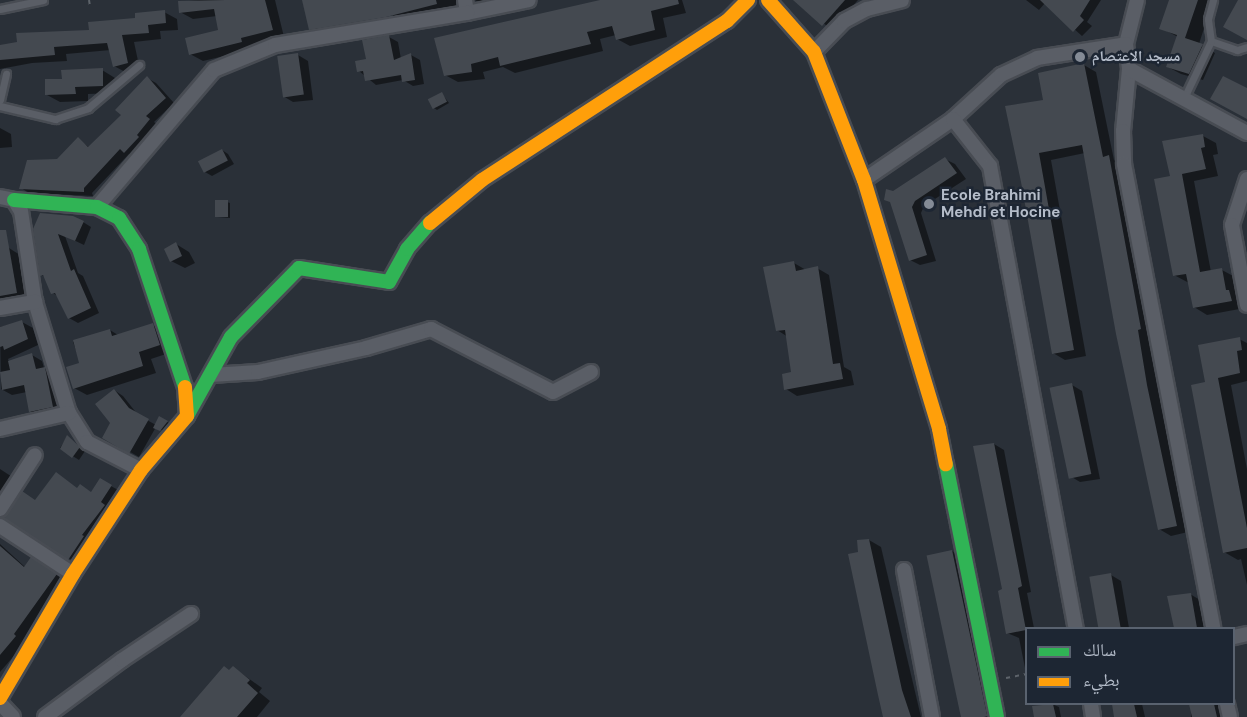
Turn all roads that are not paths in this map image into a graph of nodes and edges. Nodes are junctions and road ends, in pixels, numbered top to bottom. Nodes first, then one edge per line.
1 (43, 0) edge
2 (529, 0) edge
3 (748, 0) edge
4 (768, 0) edge
5 (902, 0) edge
6 (1137, 0) edge
7 (1213, 0) edge
8 (466, 7) edge
9 (0, 9) edge
10 (1211, 41) junction
11 (1126, 44) junction
12 (1247, 47) edge
13 (814, 52) junction
14 (139, 65) dead end
15 (1129, 69) junction
16 (6, 74) dead end
17 (1184, 99) junction
18 (0, 100) edge
19 (0, 106) edge
20 (953, 119) junction
21 (1247, 133) edge
22 (1247, 179) edge
23 (864, 180) junction
24 (0, 197) edge
25 (14, 200) junction
26 (98, 207) junction
27 (35, 302) junction
28 (1247, 305) edge
29 (0, 308) edge
30 (591, 372) dead end
31 (212, 375) junction
32 (69, 412) junction
33 (187, 416) junction
34 (0, 429) edge
35 (35, 455) dead end
36 (141, 470) junction
37 (0, 509) edge
38 (0, 526) edge
39 (904, 570) dead end
40 (73, 574) junction
41 (190, 614) dead end
42 (1076, 627) edge
43 (1213, 627) edge
44 (0, 698) edge
45 (0, 703) edge
46 (13, 717) edge
47 (45, 717) edge
48 (932, 717) edge
49 (997, 717) edge

1 - 9 lane
2 - 8 street
3 - 31 street
4 - 13 street
5 - 13 street
6 - 11 street
7 - 10 lane
8 - 26 street
10 - 12 lane
10 - 17 lane
11 - 15 street
11 - 20 street
13 - 23 street
14 - 19 lane
15 - 17 street
15 - 43 street
16 - 18 lane
17 - 21 street
20 - 23 street
20 - 42 street
22 - 28 street
23 - 49 street
24 - 25 street
25 - 26 street
25 - 27 street
26 - 33 street
27 - 29 street
27 - 32 street
30 - 31 street
31 - 33 street
32 - 34 street
32 - 36 street
33 - 36 street
35 - 37 street
36 - 40 street
38 - 40 street
39 - 48 street
40 - 44 street
41 - 47 street
45 - 46 street

